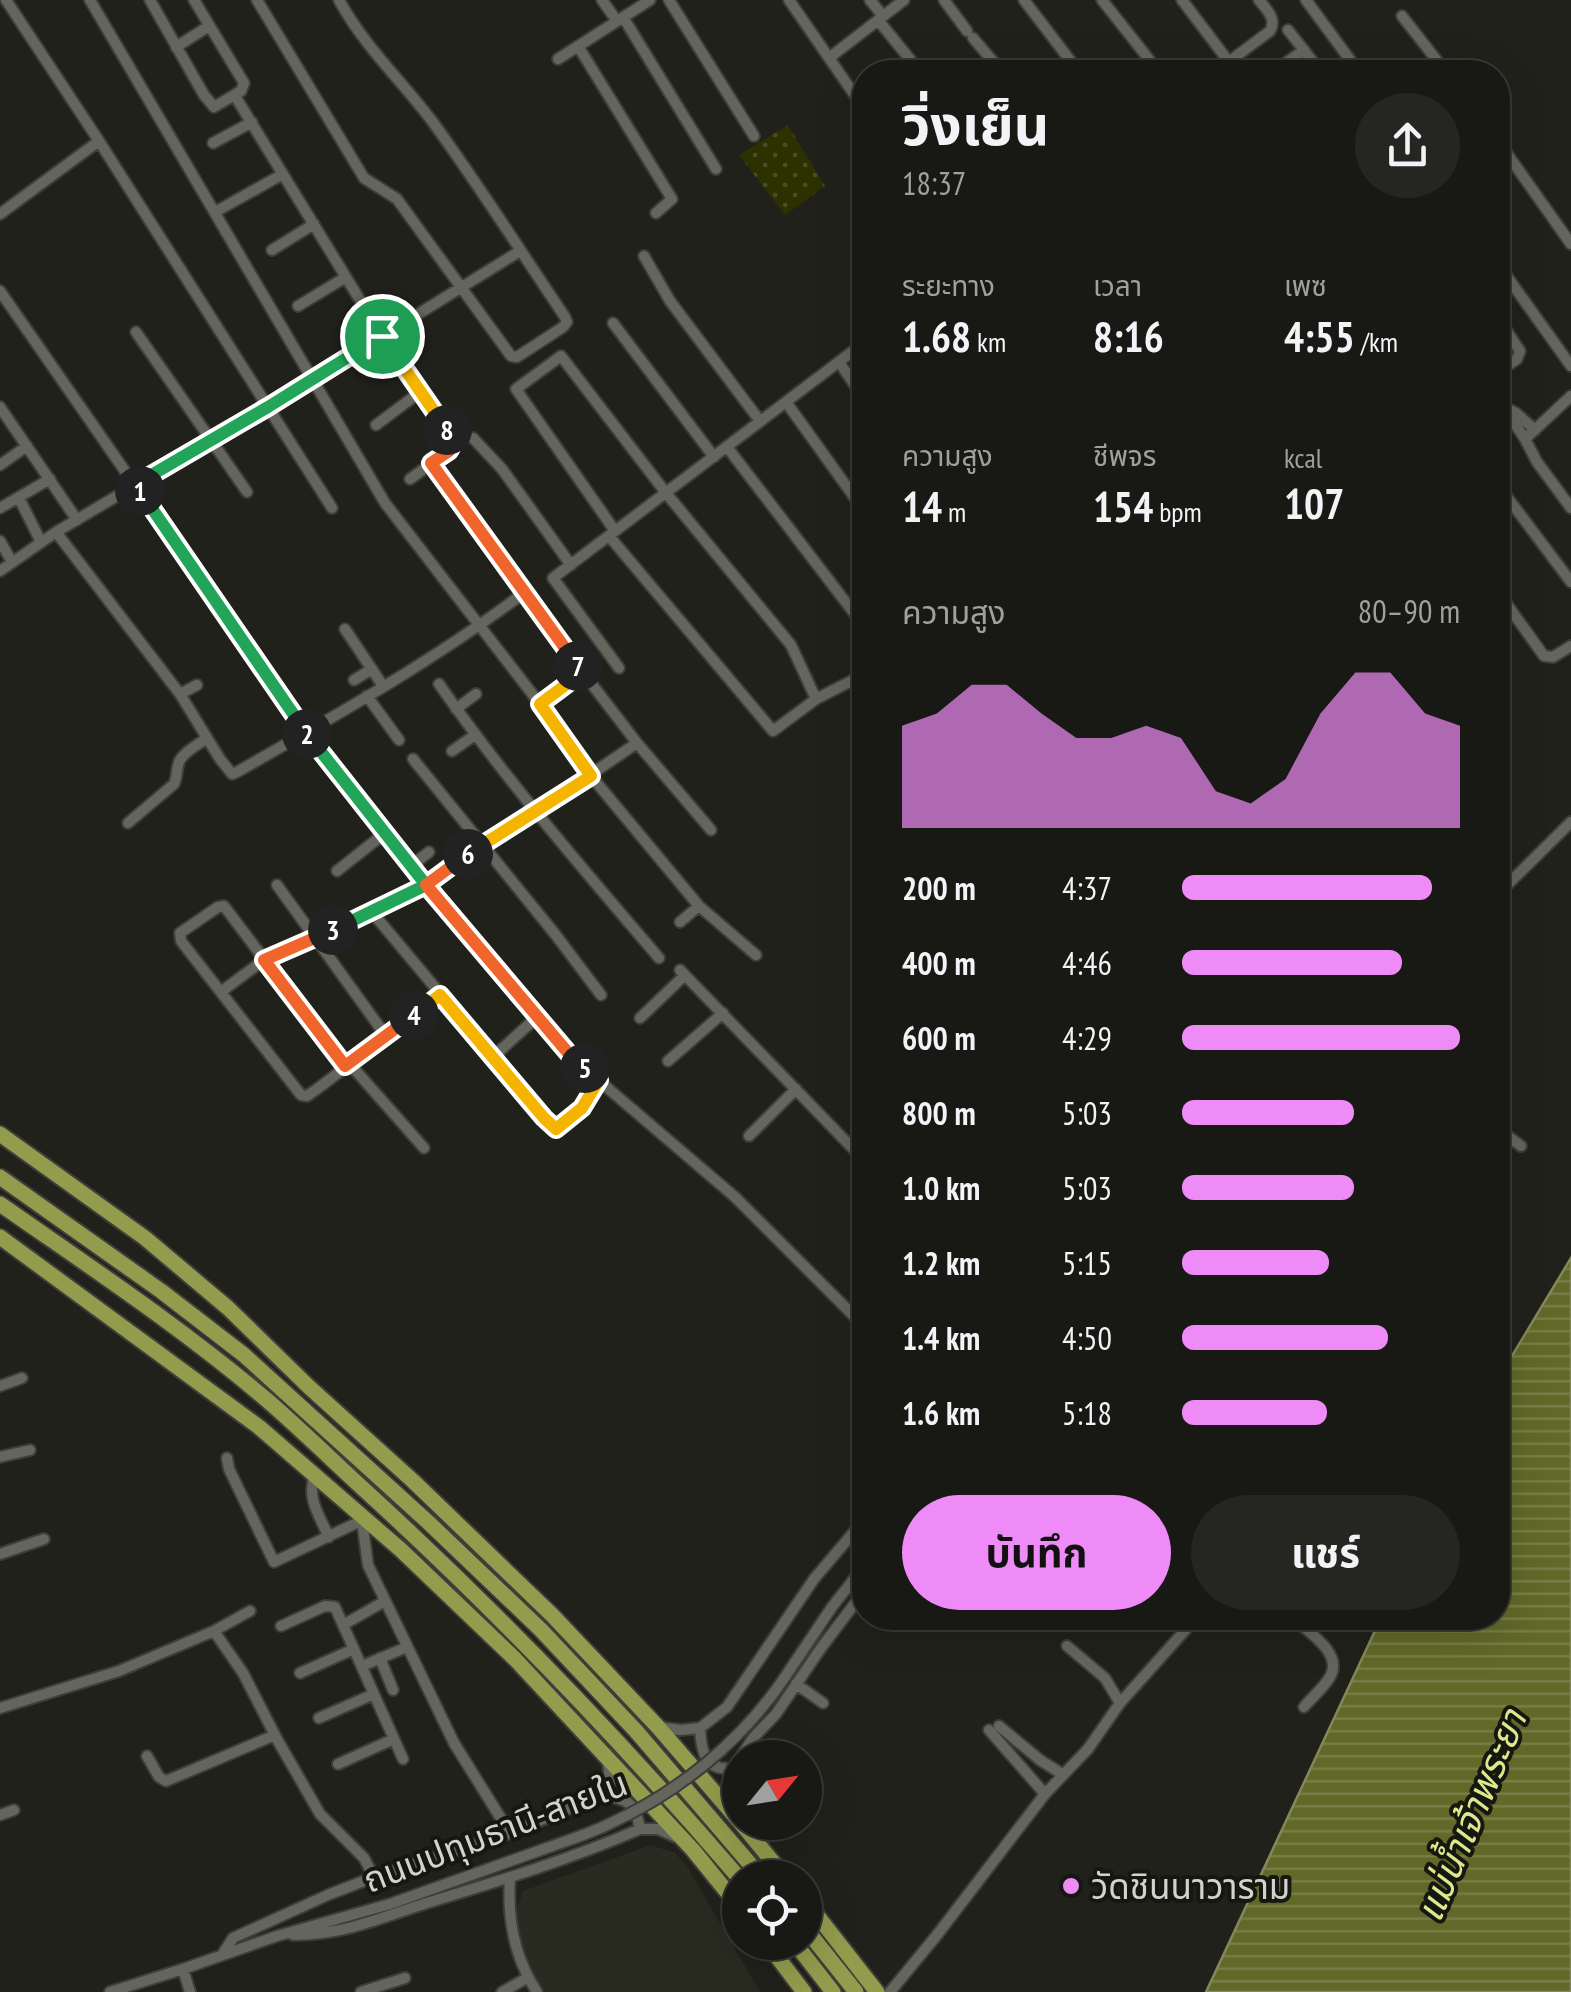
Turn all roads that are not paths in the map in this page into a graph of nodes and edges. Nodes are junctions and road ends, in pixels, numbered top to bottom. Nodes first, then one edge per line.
1 (6, 0) edge
2 (90, 0) edge
3 (150, 0) edge
4 (194, 0) edge
5 (256, 0) edge
6 (339, 0) edge
7 (602, 0) edge
8 (650, 0) edge
9 (669, 0) edge
10 (789, 0) edge
11 (870, 0) edge
12 (904, 0) edge
13 (944, 0) edge
14 (1024, 0) edge
15 (1102, 0) edge
16 (1182, 0) edge
17 (1259, 0) edge
18 (1306, 0) edge
19 (1402, 16) dead end
20 (881, 18) junction
21 (620, 19) junction
22 (209, 26) junction
23 (1288, 30) dead end
24 (578, 46) junction
25 (176, 47) junction
26 (1304, 50) junction
27 (829, 58) junction
28 (558, 59) dead end
29 (911, 60) edge
30 (992, 60) edge
31 (1070, 60) edge
32 (1149, 60) edge
33 (1227, 60) edge
34 (1232, 60) edge
35 (1290, 60) edge
36 (1312, 60) edge
37 (1350, 60) edge
38 (1437, 60) edge
39 (852, 91) edge
40 (236, 96) junction
41 (252, 122) junction
42 (754, 136) dead end
43 (99, 141) junction
44 (213, 143) dead end
45 (1510, 158) edge
46 (716, 170) dead end
47 (283, 174) junction
48 (216, 212) junction
49 (656, 212) dead end
50 (0, 214) edge
51 (314, 224) junction
52 (1571, 244) edge
53 (272, 250) dead end
54 (520, 251) junction
55 (644, 256) dead end
56 (346, 277) junction
57 (1510, 281) edge
58 (462, 286) junction
59 (0, 290) edge
60 (298, 306) dead end
61 (613, 323) dead end
62 (136, 332) dead end
63 (382, 336) junction
64 (1510, 336) edge
65 (852, 352) edge
66 (839, 362) junction
67 (1510, 364) edge
68 (1571, 366) edge
69 (311, 379) junction
70 (852, 381) edge
71 (420, 392) junction
72 (1571, 396) edge
73 (786, 402) junction
74 (0, 407) edge
75 (268, 407) junction
76 (1510, 410) edge
77 (1510, 416) edge
78 (760, 421) junction
79 (376, 424) dead end
80 (1534, 430) junction
81 (473, 438) dead end
82 (1525, 439) junction
83 (211, 440) junction
84 (27, 446) junction
85 (727, 447) junction
86 (714, 457) junction
87 (431, 463) junction
88 (0, 465) edge
89 (410, 479) dead end
90 (50, 480) junction
91 (136, 484) junction
92 (248, 492) dead end
93 (666, 493) junction
94 (852, 494) edge
95 (18, 498) junction
96 (1510, 501) edge
97 (0, 508) edge
98 (332, 508) dead end
99 (1571, 508) edge
100 (78, 520) junction
101 (56, 532) junction
102 (612, 534) junction
103 (0, 541) edge
104 (42, 542) junction
105 (12, 562) junction
106 (571, 565) junction
107 (0, 570) edge
108 (1571, 582) edge
109 (525, 592) junction
110 (852, 607) edge
111 (1510, 609) edge
112 (479, 627) junction
113 (345, 629) dead end
114 (1571, 646) edge
115 (619, 668) dead end
116 (372, 669) junction
117 (583, 672) junction
118 (354, 680) dead end
119 (852, 681) edge
120 (439, 684) dead end
121 (197, 685) dead end
122 (383, 686) junction
123 (180, 694) junction
124 (476, 694) dead end
125 (367, 696) junction
126 (816, 700) junction
127 (540, 704) junction
128 (456, 709) junction
129 (306, 733) junction
130 (474, 735) junction
131 (207, 738) junction
132 (399, 740) dead end
133 (637, 743) junction
134 (452, 752) dead end
135 (413, 759) dead end
136 (591, 776) junction
137 (537, 812) junction
138 (1571, 822) edge
139 (128, 823) dead end
140 (711, 830) dead end
141 (385, 833) junction
142 (483, 843) junction
143 (429, 852) dead end
144 (411, 866) junction
145 (337, 871) dead end
146 (1510, 882) edge
147 (278, 885) dead end
148 (426, 885) junction
149 (699, 906) junction
150 (371, 912) junction
151 (680, 922) dead end
152 (316, 939) junction
153 (756, 956) dead end
154 (659, 958) dead end
155 (264, 960) junction
156 (222, 991) junction
157 (440, 995) junction
158 (601, 995) dead end
159 (723, 1014) junction
160 (537, 1017) junction
161 (640, 1018) dead end
162 (386, 1036) junction
163 (493, 1057) junction
164 (668, 1062) dead end
165 (347, 1065) junction
166 (599, 1080) junction
167 (796, 1089) junction
168 (0, 1134) edge
169 (749, 1136) dead end
170 (1510, 1137) edge
171 (1521, 1146) dead end
172 (852, 1147) edge
173 (424, 1148) dead end
174 (0, 1177) edge
175 (0, 1204) edge
176 (0, 1236) edge
177 (852, 1314) edge
178 (22, 1378) dead end
179 (0, 1386) edge
180 (30, 1450) dead end
181 (0, 1457) edge
182 (227, 1458) dead end
183 (315, 1474) junction
184 (380, 1478) junction
185 (413, 1481) junction
186 (366, 1518) junction
187 (404, 1526) junction
188 (852, 1533) edge
189 (329, 1537) junction
190 (44, 1538) dead end
191 (0, 1554) edge
192 (427, 1574) junction
193 (852, 1581) edge
194 (384, 1600) junction
195 (852, 1607) edge
196 (250, 1612) dead end
197 (344, 1625) junction
198 (281, 1626) dead end
199 (1185, 1630) edge
200 (1306, 1630) edge
201 (214, 1631) junction
202 (407, 1646) junction
203 (1067, 1646) dead end
204 (354, 1650) junction
205 (380, 1658) junction
206 (362, 1666) junction
207 (300, 1672) dead end
208 (796, 1684) junction
209 (393, 1690) dead end
210 (374, 1694) junction
211 (823, 1703) dead end
212 (1120, 1704) junction
213 (1304, 1707) dead end
214 (0, 1708) edge
215 (319, 1718) dead end
216 (658, 1727) junction
217 (700, 1728) junction
218 (275, 1735) junction
219 (394, 1739) junction
220 (754, 1740) edge
221 (148, 1756) dead end
222 (607, 1757) junction
223 (403, 1760) dead end
224 (338, 1764) dead end
225 (722, 1769) edge
226 (1062, 1774) junction
227 (1044, 1794) junction
228 (602, 1795) junction
229 (722, 1801) edge
230 (14, 1810) dead end
231 (0, 1814) edge
232 (640, 1829) junction
233 (510, 1833) junction
234 (755, 1840) edge
235 (759, 1845) junction
236 (693, 1850) junction
237 (723, 1860) edge
238 (747, 1860) edge
239 (768, 1860) edge
240 (771, 1860) edge
241 (374, 1876) junction
242 (510, 1878) junction
243 (718, 1879) junction
244 (722, 1882) edge
245 (722, 1884) edge
246 (822, 1922) edge
247 (277, 1936) junction
248 (822, 1948) edge
249 (222, 1956) junction
250 (780, 1960) edge
251 (807, 1960) edge
252 (183, 1969) junction
253 (405, 1978) dead end
254 (528, 1978) junction
255 (110, 1992) edge
256 (190, 1992) edge
257 (361, 1992) edge
258 (502, 1992) edge
259 (537, 1992) edge
260 (804, 1992) edge
261 (833, 1992) edge
262 (856, 1992) edge
263 (876, 1992) edge
264 (890, 1992) edge

1 - 43 street
2 - 48 street
3 - 25 street
4 - 22 street
5 - 58 street
6 - 54 street
7 - 21 street
8 - 21 street
9 - 42 street
10 - 27 street
11 - 20 street
12 - 20 street
13 - 30 street
14 - 31 street
15 - 32 street
16 - 33 street
17 - 34 street
18 - 37 street
19 - 38 street
20 - 27 street
20 - 29 street
21 - 24 street
21 - 46 street
22 - 25 street
22 - 40 street
23 - 26 street
24 - 28 street
24 - 49 street
25 - 40 street
26 - 35 street
26 - 36 street
27 - 39 street
40 - 41 street
41 - 44 street
41 - 47 street
43 - 50 street
43 - 75 street
45 - 52 street
47 - 48 street
47 - 51 street
48 - 69 street
51 - 53 street
51 - 56 street
54 - 58 street
54 - 58 street
55 - 78 street
56 - 60 street
56 - 63 street
57 - 68 street
58 - 63 street
59 - 91 street
61 - 86 street
62 - 83 street
63 - 69 street
63 - 71 street
64 - 67 street
65 - 66 street
66 - 70 street
66 - 73 street
69 - 75 street
69 - 112 street
71 - 79 street
71 - 87 street
72 - 80 street
73 - 78 street
73 - 94 street
74 - 84 street
75 - 83 street
75 - 98 street
76 - 80 street
77 - 82 street
78 - 85 street
80 - 82 street
81 - 106 street
82 - 99 street
83 - 91 street
83 - 92 street
84 - 88 street
84 - 90 street
85 - 86 street
85 - 110 street
86 - 93 street
87 - 89 street
87 - 109 street
90 - 95 street
90 - 100 street
91 - 100 street
91 - 129 street
93 - 102 street
93 - 102 street
93 - 126 street
95 - 97 street
95 - 104 street
96 - 108 street
100 - 101 street
101 - 104 street
101 - 123 street
102 - 106 street
102 - 126 street
103 - 105 street
104 - 105 street
105 - 107 street
106 - 115 street
109 - 112 street
109 - 117 street
111 - 114 street
112 - 122 street
112 - 127 street
113 - 116 street
116 - 118 street
116 - 122 street
117 - 127 street
117 - 133 street
119 - 126 street
120 - 128 street
121 - 123 street
122 - 125 street
123 - 131 street
124 - 128 street
125 - 129 street
125 - 132 street
127 - 136 street
128 - 130 street
129 - 131 street
129 - 141 street
130 - 134 street
130 - 137 street
131 - 139 street
133 - 136 street
133 - 140 street
135 - 142 street
136 - 137 street
136 - 149 street
137 - 142 street
137 - 154 street
138 - 146 street
141 - 144 street
141 - 145 street
142 - 148 street
142 - 158 street
143 - 144 street
144 - 148 street
147 - 152 street
148 - 150 street
148 - 160 street
149 - 151 street
149 - 153 street
150 - 152 street
150 - 157 street
152 - 155 street
152 - 162 street
155 - 156 street
155 - 156 street
155 - 165 street
156 - 165 street
157 - 162 street
157 - 163 street
159 - 161 street
159 - 164 street
159 - 167 street
160 - 163 street
160 - 166 street
162 - 165 street
163 - 166 street
165 - 173 street
166 - 177 street
167 - 169 street
167 - 172 street
168 - 185 main road
170 - 171 street
174 - 184 main road
175 - 187 main road
176 - 183 main road
178 - 179 street
180 - 181 street
182 - 189 street
183 - 186 main road
183 - 189 street
184 - 185 main road
184 - 238 main road
185 - 216 main road
186 - 189 street
186 - 192 main road
186 - 194 street
187 - 192 main road
187 - 237 main road
188 - 217 street
190 - 191 street
192 - 222 main road
193 - 247 street, ถนนปทุมธานี-สายใน, bridge
194 - 197 street
194 - 202 street
195 - 208 street
196 - 201 street
197 - 198 street
197 - 204 street
199 - 212 street
200 - 213 street
201 - 214 street
201 - 218 street
202 - 205 street
202 - 233 street
203 - 212 street
204 - 206 street
204 - 207 street
205 - 206 street
205 - 209 street
206 - 210 street
208 - 211 street
208 - 220 street
210 - 215 street
210 - 219 street
212 - 226 street
216 - 217 street
216 - 229 main road
217 - 225 street
218 - 221 street
218 - 241 street
219 - 223 street
219 - 224 street
222 - 228 street, ถนนปทุมธานี-สายใน
222 - 236 main road
226 - 227 street
226 - 227 street
227 - 264 street
228 - 232 street
228 - 233 street, ถนนปทุมธานี-สายใน
230 - 231 street
232 - 236 street
232 - 242 street
233 - 241 street, ถนนปทุมธานี-สายใน
234 - 235 main road
235 - 239 main road
235 - 240 main road
236 - 243 main road
241 - 249 street, ถนนปทุมธานี-สายใน
242 - 247 street
242 - 254 street
243 - 244 main road
243 - 245 main road
246 - 263 main road
247 - 249 street, ถนนปทุมธานี-สายใน
248 - 262 main road
249 - 252 street, ถนนปทุมธานี-สายใน
250 - 260 main road
251 - 261 main road
252 - 255 street, ถนนปทุมธานี-สายใน
252 - 256 street
253 - 257 street
254 - 258 street
254 - 259 street

